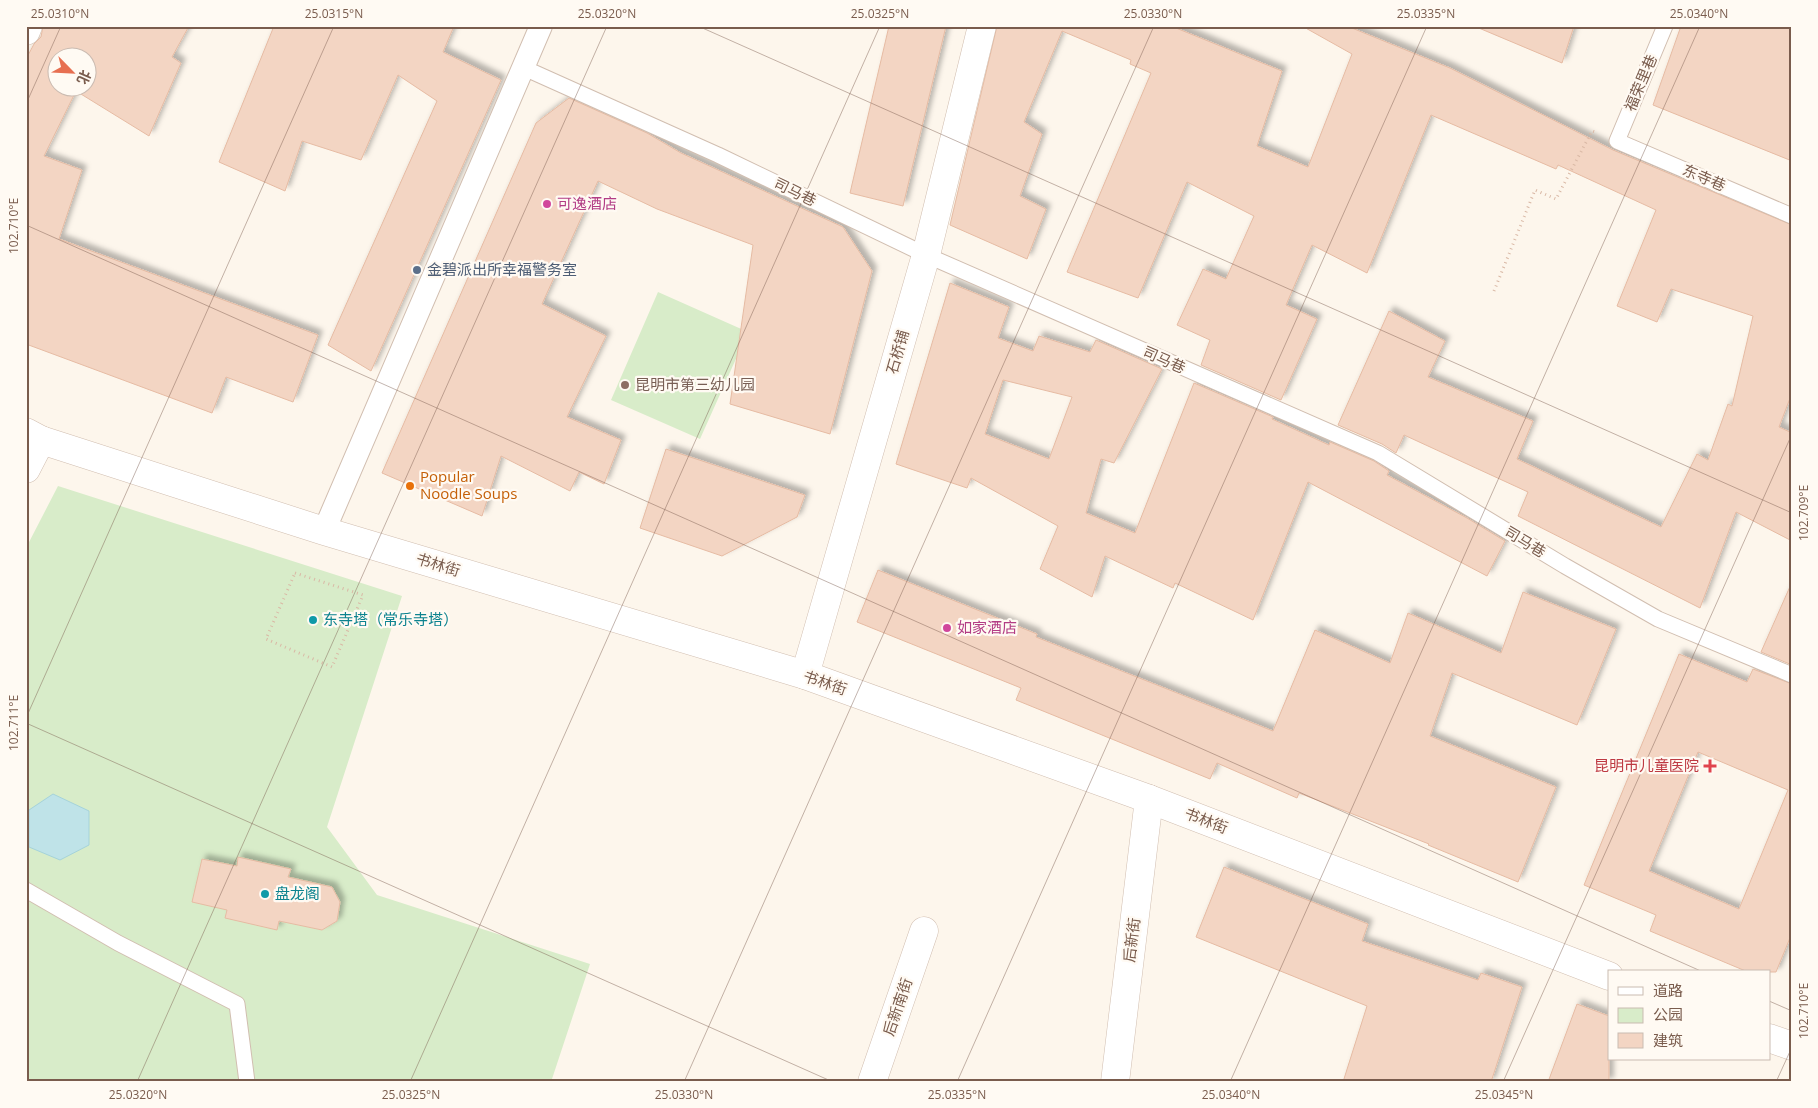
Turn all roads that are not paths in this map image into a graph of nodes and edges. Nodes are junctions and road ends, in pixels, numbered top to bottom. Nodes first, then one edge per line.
1 (28, 26) edge
2 (541, 26) edge
3 (982, 26) edge
4 (1665, 26) edge
5 (26, 31) edge
6 (524, 68) junction
7 (1617, 141) joint
8 (1792, 216) edge
9 (926, 256) junction
10 (34, 436) edge
11 (26, 469) edge
12 (324, 531) junction
13 (805, 675) junction
14 (1792, 675) edge
15 (1149, 799) junction
16 (26, 890) edge
17 (924, 932) dead end
18 (1608, 976) edge
19 (1770, 1038) edge
20 (1792, 1046) edge
21 (247, 1082) edge
22 (872, 1082) edge
23 (1115, 1082) edge

1 - 5 street
2 - 6 street
3 - 9 street, 石桥铺
4 - 7 lane, 福荣里巷
6 - 9 lane, 司马巷
6 - 12 street
7 - 8 lane, 东寺巷
9 - 13 street, 石桥铺
9 - 14 lane, 司马巷
10 - 11 street
10 - 12 street, 书林街
12 - 13 street, 书林街
13 - 15 street, 书林街
15 - 18 street, 书林街
15 - 23 street, 后新街
16 - 21 lane
17 - 22 street, 后新南街
19 - 20 street

